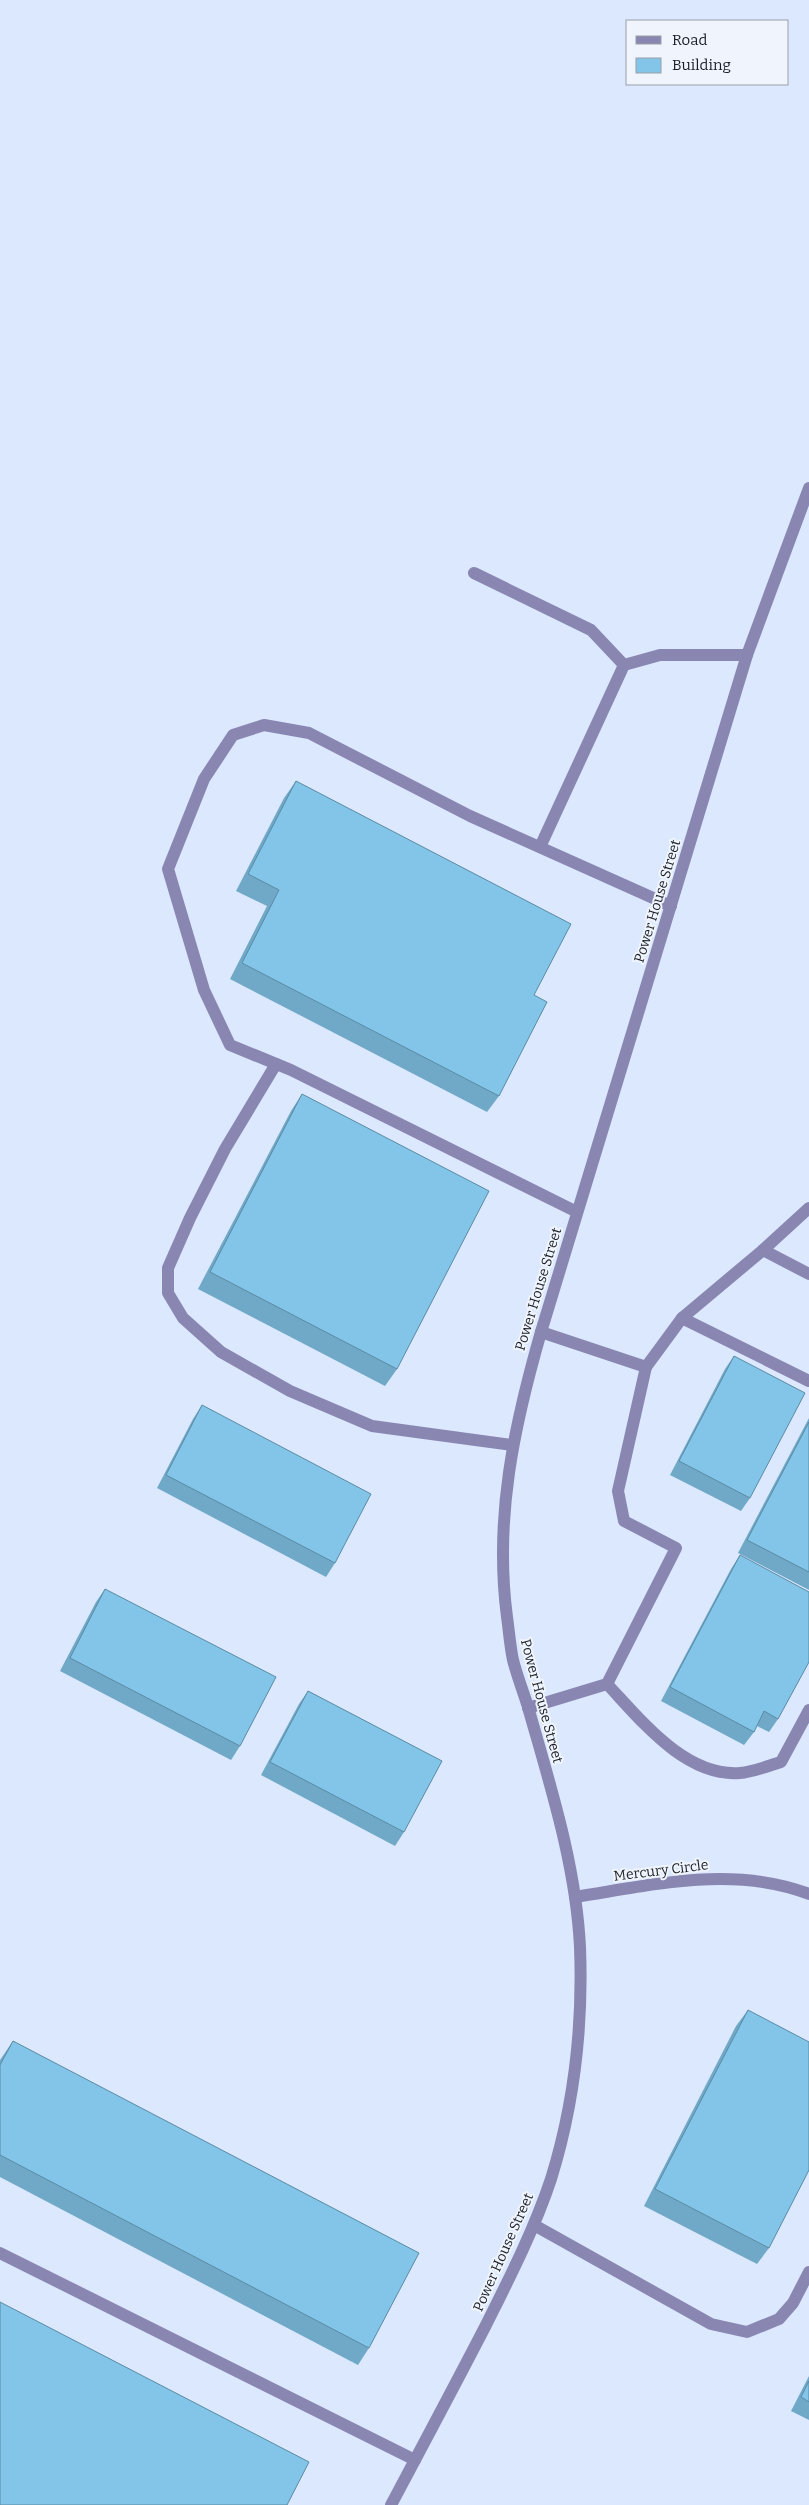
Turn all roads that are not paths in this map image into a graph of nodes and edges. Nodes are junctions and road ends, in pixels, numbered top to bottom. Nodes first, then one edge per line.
1 (809, 488) edge
2 (474, 574) dead end
3 (748, 655) junction
4 (624, 666) junction
5 (540, 847) junction
6 (671, 906) junction
7 (276, 1064) junction
8 (809, 1208) edge
9 (577, 1212) junction
10 (763, 1250) junction
11 (809, 1274) edge
12 (682, 1318) junction
13 (541, 1332) junction
14 (646, 1367) junction
15 (809, 1382) edge
16 (512, 1445) junction
17 (606, 1684) junction
18 (528, 1708) junction
19 (809, 1710) edge
20 (809, 1894) edge
21 (575, 1897) junction
22 (534, 2225) junction
23 (0, 2253) edge
24 (809, 2272) edge
25 (415, 2460) junction
26 (391, 2505) edge

1 - 3 street, Power House Street
2 - 4 street
3 - 4 street
3 - 6 street, Power House Street
4 - 5 street
5 - 6 street
5 - 7 street
6 - 9 street, Power House Street
7 - 9 street
7 - 16 street
8 - 10 street
9 - 13 street, Power House Street
10 - 11 street
10 - 12 street
12 - 14 street
12 - 15 street
13 - 14 street
13 - 16 street, Power House Street
14 - 17 street
16 - 18 street, Power House Street
17 - 18 street
17 - 19 street
18 - 21 street, Power House Street
20 - 21 street, Mercury Circle
21 - 22 street, Power House Street
22 - 24 street
22 - 25 street, Power House Street
23 - 25 street
25 - 26 street, Power House Street

